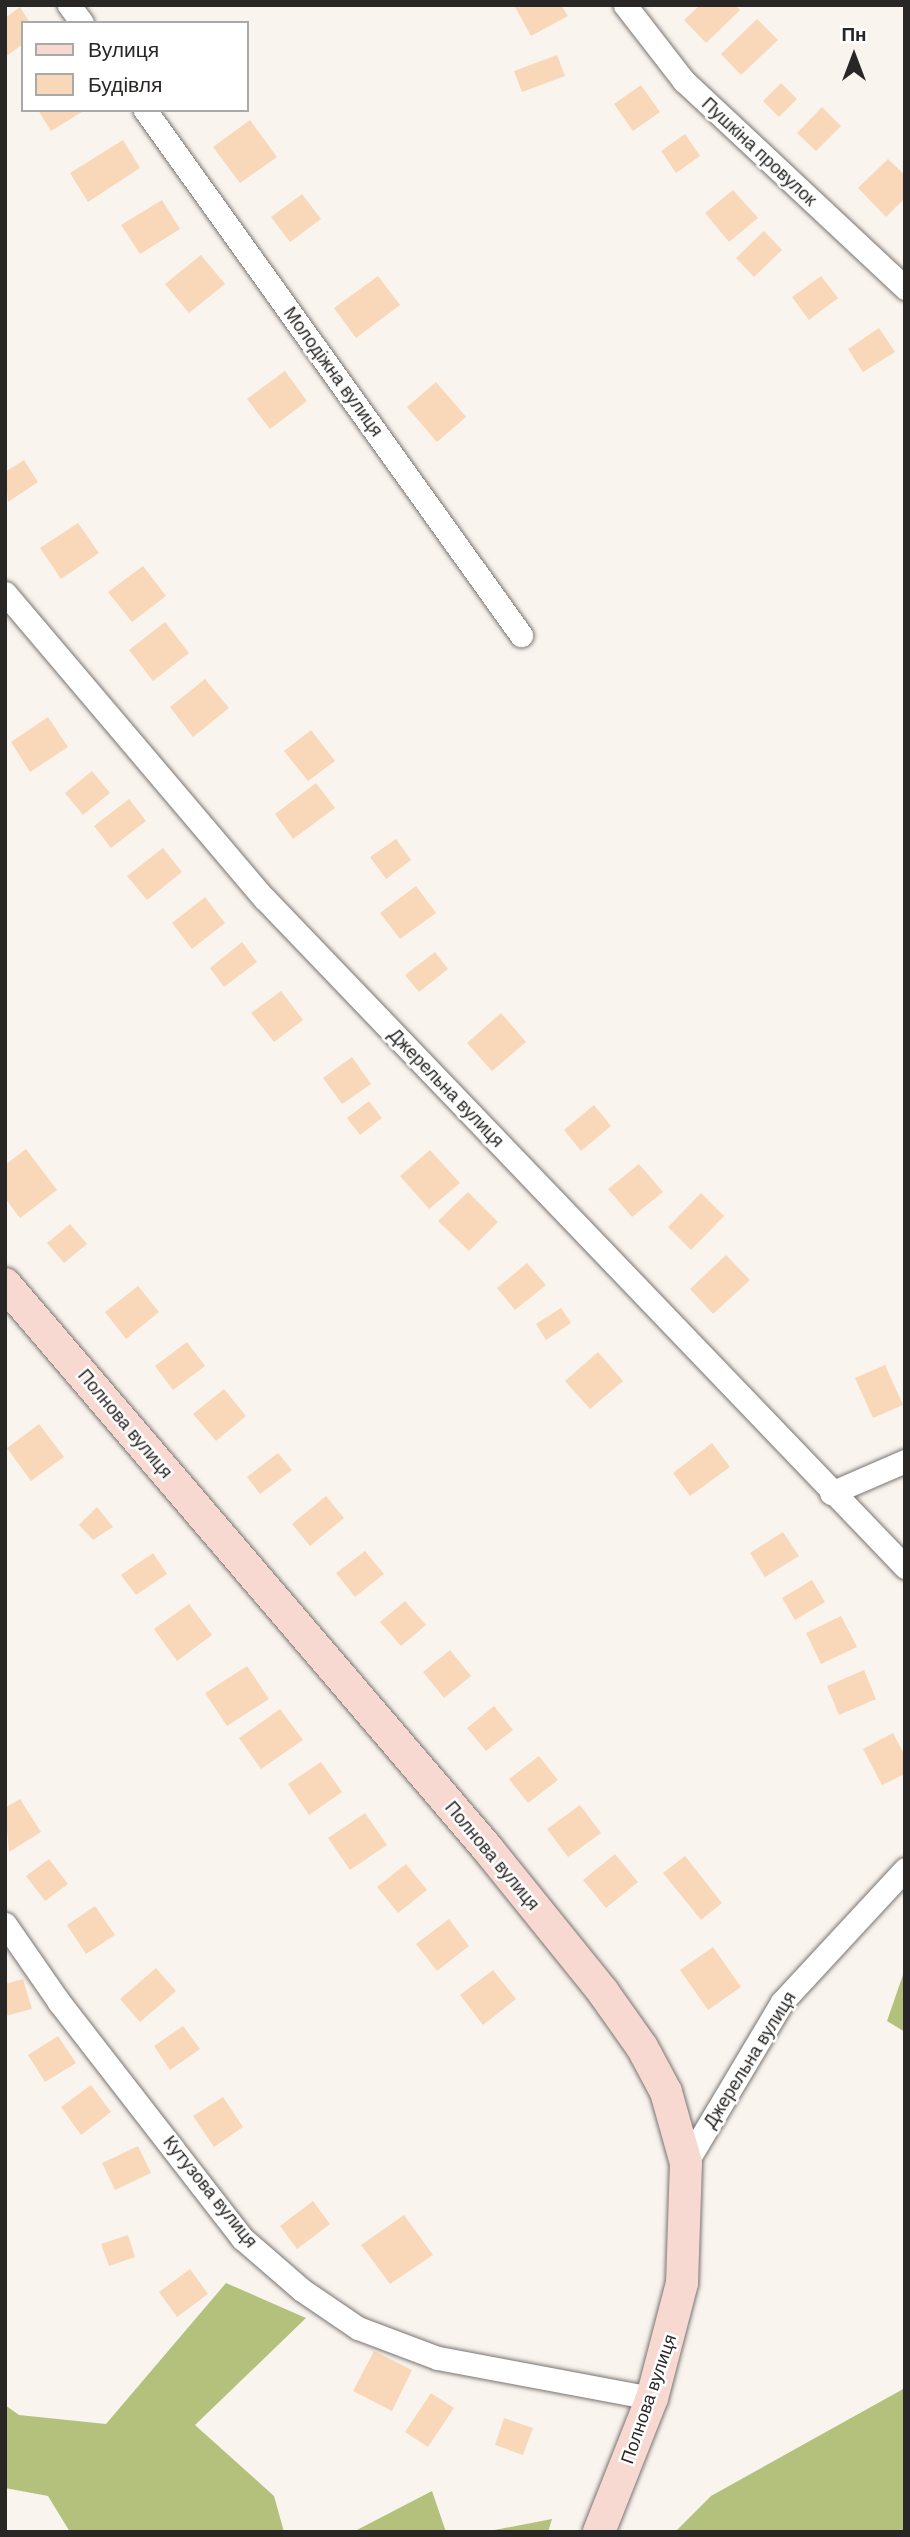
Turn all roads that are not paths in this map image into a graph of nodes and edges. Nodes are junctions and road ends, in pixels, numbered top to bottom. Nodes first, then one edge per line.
1 (69, 5) edge
2 (625, 5) edge
3 (81, 21) edge
4 (146, 112) edge
5 (905, 288) edge
6 (5, 593) edge
7 (521, 635) dead end
8 (5, 1284) edge
9 (905, 1461) edge
10 (831, 1493) junction
11 (905, 1567) edge
12 (905, 1869) edge
13 (5, 1924) edge
14 (686, 2163) junction
15 (652, 2398) junction
16 (599, 2532) edge

1 - 3 street
2 - 5 street, Пушкіна провулок
4 - 7 street, Молодіжна вулиця
6 - 10 street, Джерельна вулиця
8 - 14 street, Полнова вулиця
9 - 10 street
10 - 11 street, Джерельна вулиця
12 - 14 street, Джерельна вулиця
13 - 15 street, Кутузова вулиця
14 - 15 street, Полнова вулиця
15 - 16 street, Полнова вулиця

